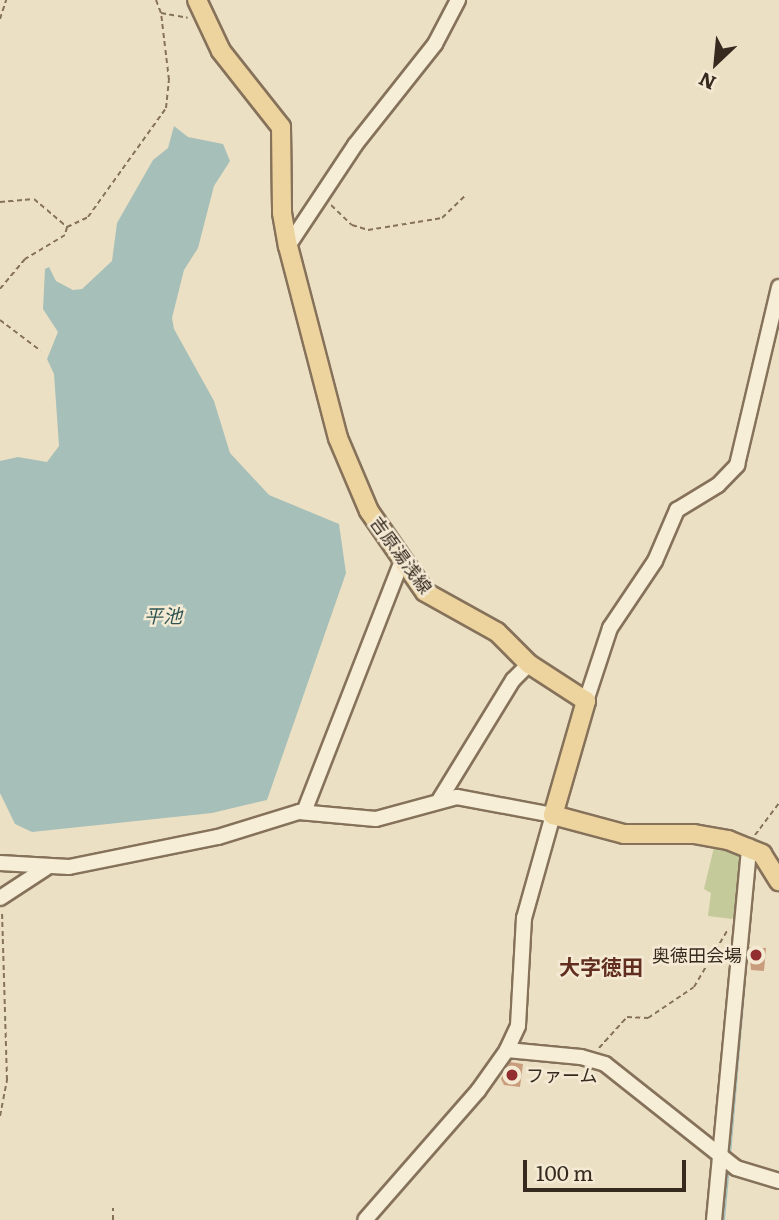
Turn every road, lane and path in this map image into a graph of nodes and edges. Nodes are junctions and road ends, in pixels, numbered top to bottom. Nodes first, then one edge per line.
1 (6, 0) edge
2 (156, 0) edge
3 (197, 0) edge
4 (458, 0) edge
5 (162, 13) junction
6 (203, 18) junction
7 (0, 19) edge
8 (320, 195) junction
9 (465, 196) dead end
10 (0, 202) edge
11 (67, 227) junction
12 (288, 246) junction
13 (779, 287) edge
14 (0, 289) edge
15 (0, 320) edge
16 (41, 351) dead end
17 (402, 561) junction
18 (529, 664) junction
19 (586, 701) junction
20 (440, 799) junction
21 (779, 803) edge
22 (304, 812) junction
23 (553, 815) junction
24 (746, 845) junction
25 (0, 863) edge
26 (47, 868) junction
27 (779, 881) edge
28 (1, 894) edge
29 (731, 925) dead end
30 (507, 1050) junction
31 (594, 1059) junction
32 (0, 1116) edge
33 (720, 1156) junction
34 (779, 1181) edge
35 (113, 1208) dead end
36 (113, 1220) edge
37 (365, 1220) edge
38 (714, 1220) edge

1 - 7 path
2 - 5 path
3 - 6 main road, 吉原湯浅線
4 - 8 street
5 - 6 path
5 - 11 path
6 - 12 main road, 吉原湯浅線
8 - 9 path
8 - 12 street
10 - 11 path
11 - 14 path
12 - 17 main road, 吉原湯浅線
13 - 19 street
15 - 16 path
17 - 18 main road, 吉原湯浅線
17 - 22 street
18 - 19 main road, 吉原湯浅線
18 - 20 street
19 - 23 main road
20 - 22 street
20 - 23 street
21 - 24 path
22 - 26 street
23 - 24 main road
23 - 30 street
24 - 27 main road
24 - 33 street
25 - 26 street
26 - 28 street
28 - 32 path
29 - 31 path
30 - 31 street
30 - 37 street
31 - 33 street
33 - 34 street
33 - 38 street
35 - 36 path

